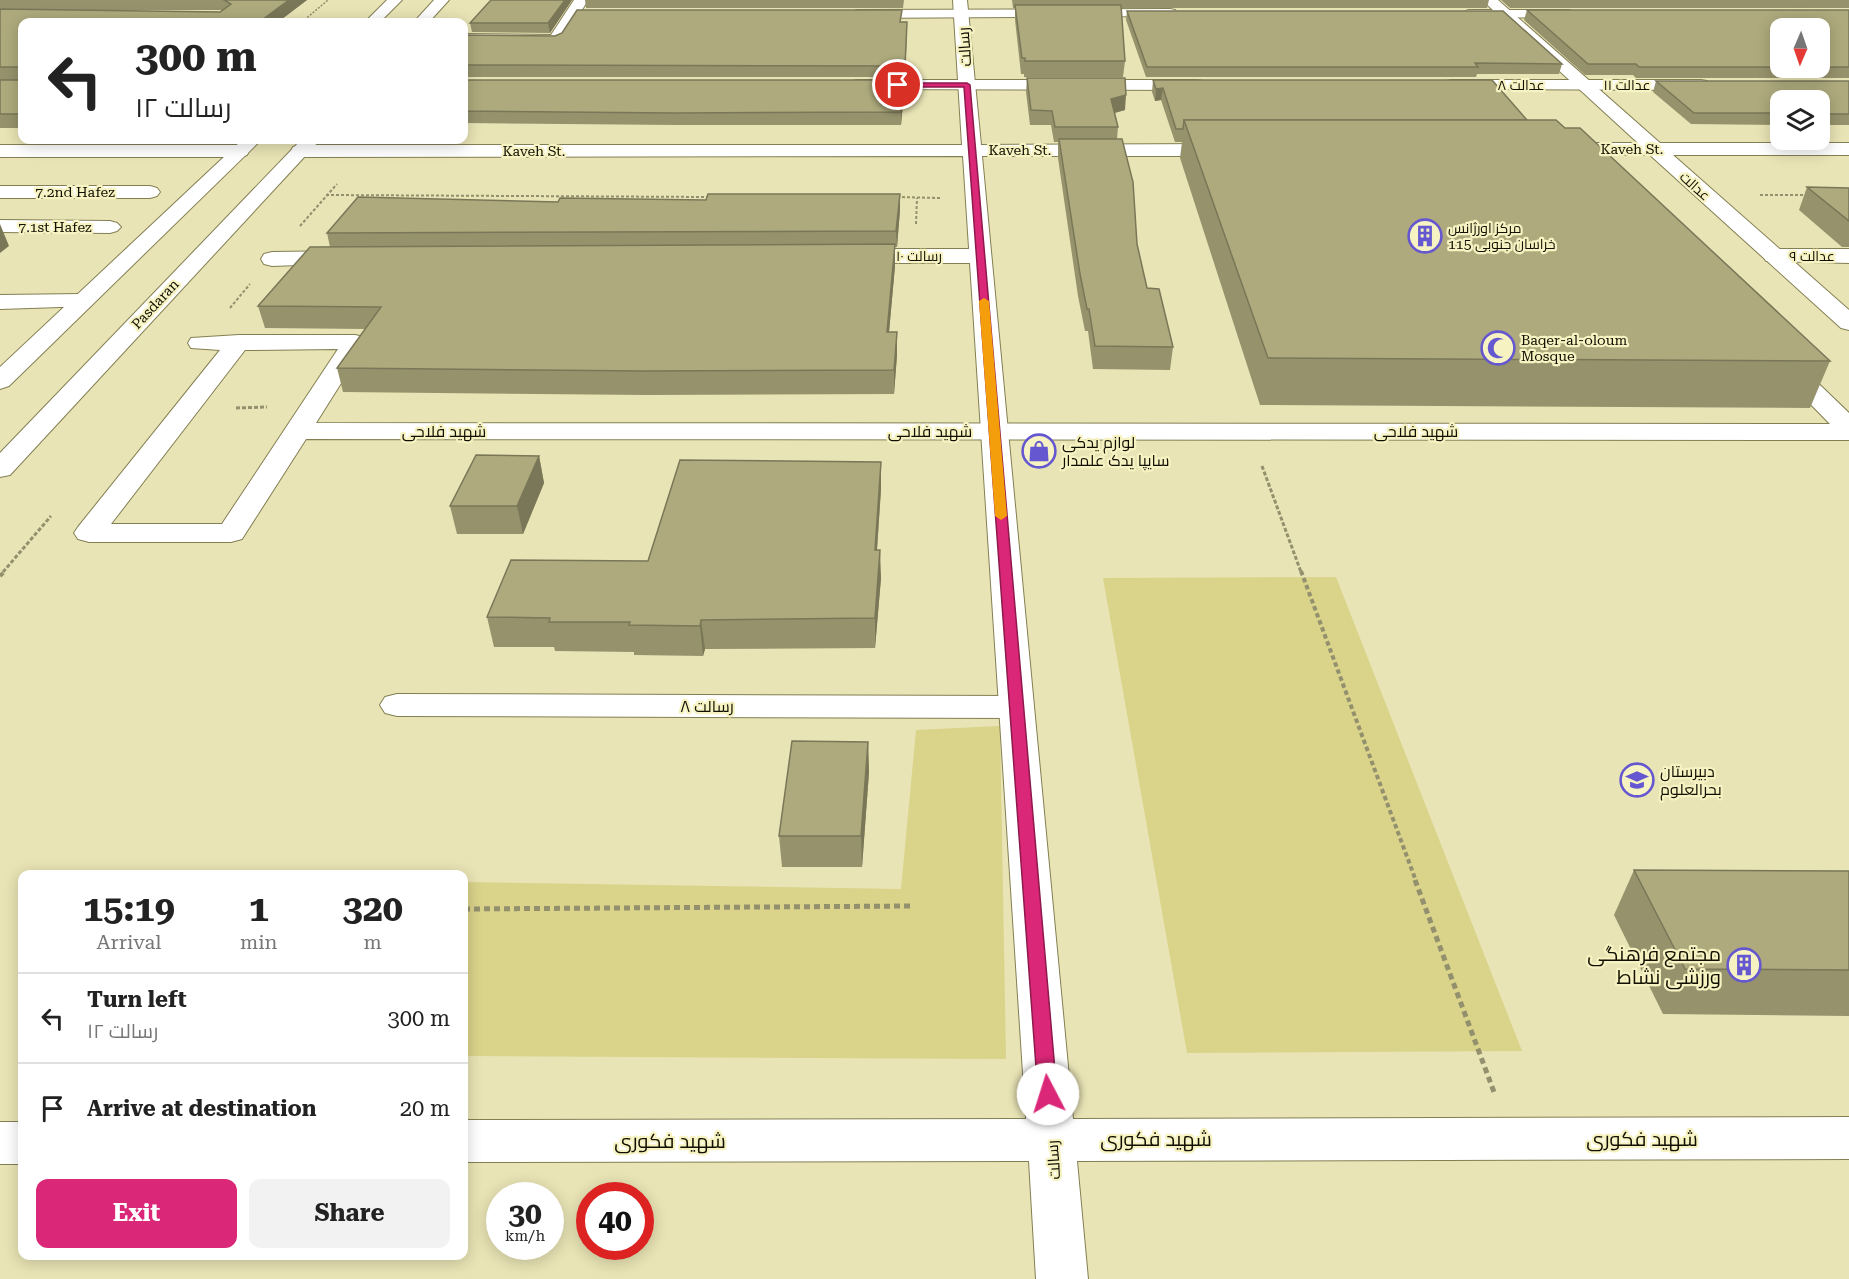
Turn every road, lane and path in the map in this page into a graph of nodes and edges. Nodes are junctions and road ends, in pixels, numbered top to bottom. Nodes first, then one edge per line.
1 (328, 0) edge
2 (395, 0) edge
3 (442, 0) edge
4 (581, 0) edge
5 (1489, 0) edge
6 (961, 7) edge
7 (572, 14) junction
8 (596, 14) edge
9 (843, 14) edge
10 (1185, 14) edge
11 (1457, 14) edge
12 (1504, 14) junction
13 (1587, 14) edge
14 (307, 18) edge
15 (376, 18) edge
16 (425, 18) edge
17 (468, 39) edge
18 (836, 85) edge
19 (967, 85) junction
20 (1218, 85) edge
21 (1431, 85) edge
22 (1584, 86) junction
23 (1722, 86) edge
24 (246, 145) edge
25 (305, 145) edge
26 (1542, 149) edge
27 (1566, 149) junction
28 (1655, 149) junction
29 (1849, 149) edge
30 (972, 150) junction
31 (1245, 150) edge
32 (0, 151) edge
33 (1591, 174) edge
34 (0, 192) edge
35 (150, 192) dead end
36 (326, 195) dead end
37 (1706, 195) junction
38 (1813, 195) edge
39 (716, 197) edge
40 (893, 197) edge
41 (976, 198) junction
42 (0, 226) edge
43 (110, 227) dead end
44 (832, 256) edge
45 (980, 256) junction
46 (1774, 256) junction
47 (1849, 256) edge
48 (367, 258) edge
49 (272, 259) dead end
50 (0, 302) edge
51 (83, 302) junction
52 (1849, 323) edge
53 (200, 342) dead end
54 (239, 342) junction
55 (1767, 347) edge
56 (0, 381) edge
57 (298, 430) junction
58 (1849, 430) edge
59 (994, 431) junction
60 (1249, 431) junction
61 (0, 469) edge
62 (397, 705) dead end
63 (1017, 707) junction
64 (911, 906) dead end
65 (468, 909) edge
66 (1849, 1138) edge
67 (1512, 1139) junction
68 (1052, 1140) junction
69 (468, 1141) edge
70 (0, 1143) edge
71 (18, 1143) edge
72 (1062, 1279) edge

1 - 14 path
2 - 15 street
3 - 16 street
4 - 7 street
5 - 12 street, عدالت
6 - 9 street
6 - 10 street
6 - 19 street, رسالت
7 - 8 street
7 - 17 street
11 - 12 street
12 - 13 street
12 - 22 street, عدالت
18 - 19 street
19 - 20 street
19 - 30 street, رسالت
21 - 22 street, عدالت ۸
22 - 23 street, عدالت ۱۱
22 - 28 street, عدالت
24 - 32 street
24 - 51 street
25 - 30 street, Kaveh St.
25 - 61 street, Pasdaran
26 - 27 street, Kaveh St.
27 - 28 street, Kaveh St.
27 - 33 street
28 - 29 street, Kaveh St.
28 - 37 street, عدالت
30 - 31 street, Kaveh St.
30 - 41 street, رسالت
34 - 35 street, 7.2nd Hafez
36 - 39 path
37 - 38 path
37 - 46 street, عدالت
40 - 41 path
41 - 45 street, رسالت
42 - 43 street, 7.1st Hafez
44 - 45 street, رسالت ۱۰
45 - 59 street, رسالت
46 - 47 street, عدالت ۹
46 - 52 street, عدالت
48 - 49 street
50 - 51 street
51 - 56 street
53 - 54 street
54 - 57 street
54 - 57 street
55 - 58 street
57 - 59 street, شهید فلاحی
58 - 60 street, شهید فلاحی
59 - 60 street, شهید فلاحی
59 - 63 street, رسالت
60 - 67 path
62 - 63 street, رسالت ۸
63 - 68 street, رسالت
64 - 65 path
66 - 67 street, شهید فکوری
67 - 68 street, شهید فکوری
68 - 69 street, شهید فکوری
68 - 72 street, رسالت
70 - 71 street

